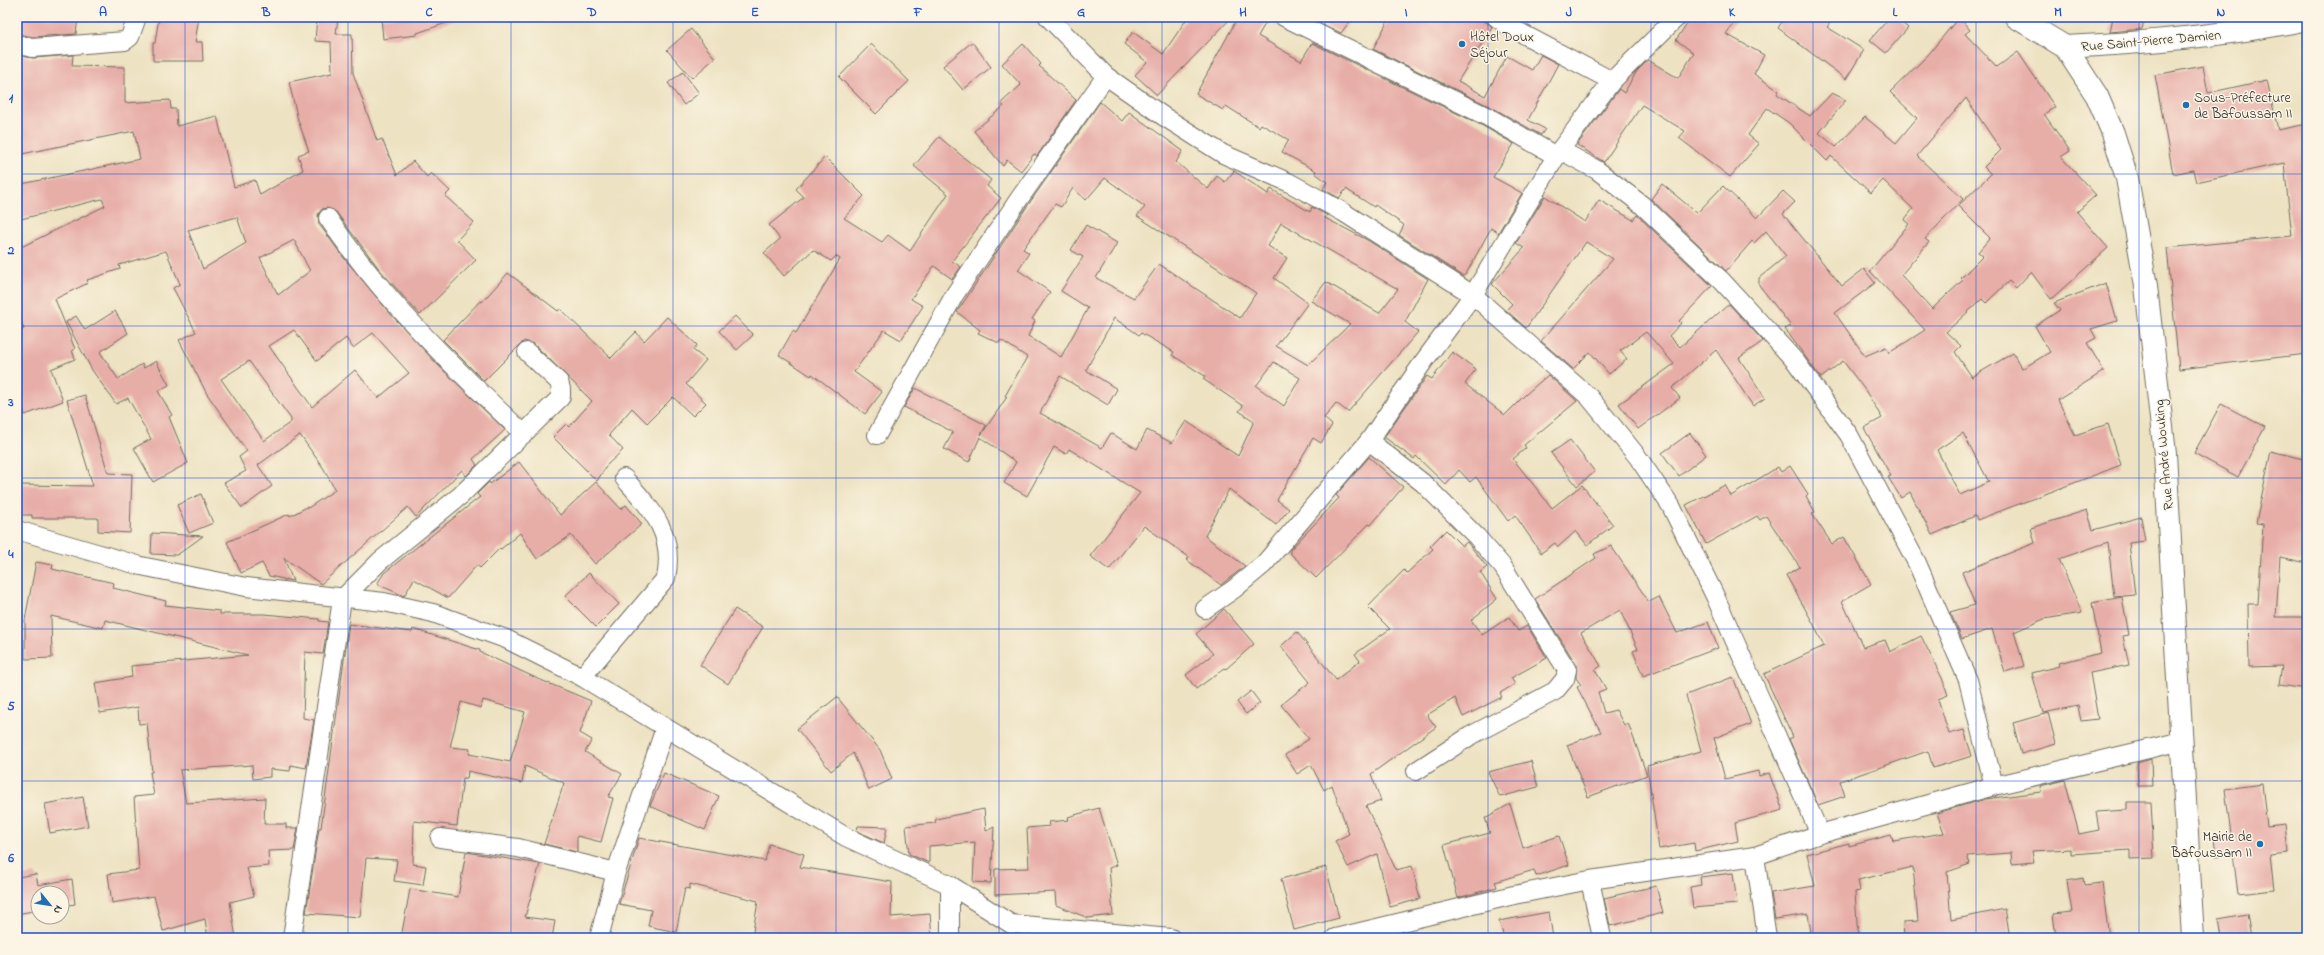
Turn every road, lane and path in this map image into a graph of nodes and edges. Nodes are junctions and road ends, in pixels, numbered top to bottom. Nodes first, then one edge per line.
1 (137, 17) edge
2 (1048, 17) edge
3 (1284, 17) edge
4 (1496, 17) edge
5 (1677, 17) edge
6 (2016, 17) edge
7 (2307, 19) edge
8 (17, 44) edge
9 (2065, 47) junction
10 (1106, 76) junction
11 (1612, 81) junction
12 (1558, 153) junction
13 (328, 218) dead end
14 (1473, 295) junction
15 (527, 352) dead end
16 (524, 434) junction
17 (877, 436) dead end
18 (1369, 441) junction
19 (624, 478) dead end
20 (17, 530) edge
21 (342, 599) junction
22 (1205, 610) dead end
23 (582, 676) junction
24 (665, 728) junction
25 (2182, 741) junction
26 (1416, 771) dead end
27 (1994, 786) junction
28 (1820, 834) junction
29 (440, 838) dead end
30 (1755, 856) junction
31 (616, 872) junction
32 (1590, 880) junction
33 (950, 885) junction
34 (292, 938) edge
35 (599, 938) edge
36 (950, 938) edge
37 (1171, 938) edge
38 (1335, 938) edge
39 (1602, 938) edge
40 (1767, 938) edge
41 (2193, 938) edge

1 - 8 street
2 - 10 street
3 - 12 street
4 - 11 street
5 - 11 street
6 - 9 street, Rue André Wouking
7 - 9 street, Rue Saint-Pierre Damien
9 - 25 street, Rue André Wouking
10 - 14 street
10 - 17 street
11 - 12 street
12 - 14 street
12 - 27 street
13 - 16 street
14 - 18 street
14 - 28 street
15 - 16 street
16 - 21 street
18 - 22 street
18 - 26 street
19 - 23 street
20 - 21 street
21 - 23 street
21 - 34 street
23 - 24 street
24 - 31 street
24 - 33 street
25 - 27 street
25 - 41 street, Rue André Wouking
27 - 28 street
28 - 30 street
29 - 31 street
30 - 32 street
30 - 40 street
31 - 35 street
32 - 38 street
32 - 39 street
33 - 36 street
33 - 37 street

